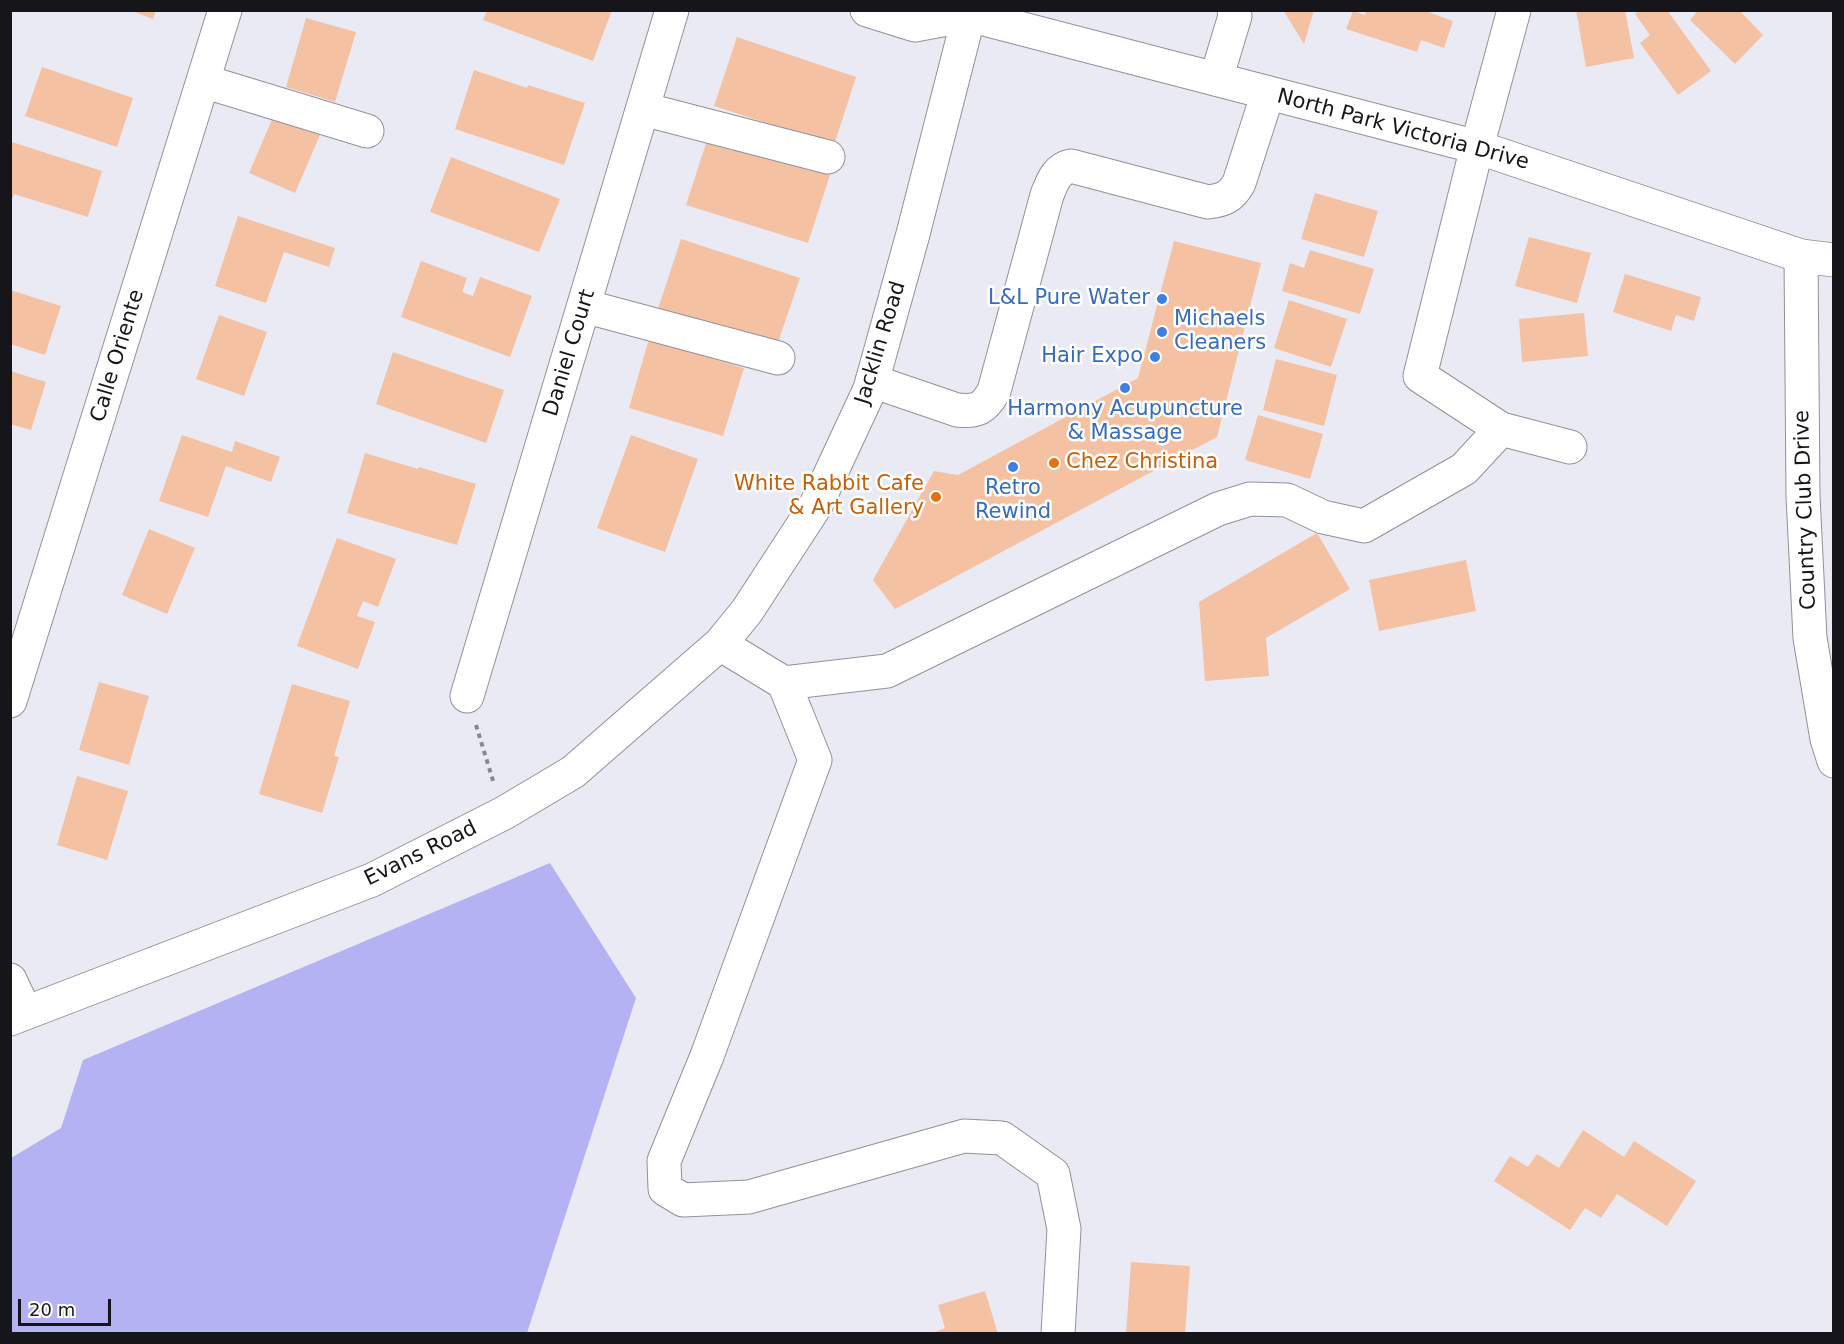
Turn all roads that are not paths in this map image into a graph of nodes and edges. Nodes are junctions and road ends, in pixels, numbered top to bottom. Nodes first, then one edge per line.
1 (225, 10) edge
2 (672, 10) edge
3 (867, 10) edge
4 (1234, 10) edge
5 (1514, 10) edge
6 (968, 12) edge
7 (1216, 79) junction
8 (203, 81) junction
9 (1268, 93) junction
10 (644, 109) junction
11 (367, 131) dead end
12 (1477, 147) junction
13 (828, 157) dead end
14 (1801, 256) junction
15 (1833, 260) edge
16 (584, 306) junction
17 (778, 358) dead end
18 (872, 381) junction
19 (1501, 429) junction
20 (1570, 447) dead end
21 (720, 644) junction
22 (784, 683) junction
23 (467, 696) road end
24 (10, 701) edge
25 (1831, 746) edge
26 (10, 980) edge
27 (18, 1015) edge
28 (1058, 1334) edge

1 - 8 street, Calle Oriente
2 - 10 street, Daniel Court
3 - 6 street, North Park Victoria Drive
4 - 7 street
5 - 12 street
6 - 7 street, North Park Victoria Drive
6 - 18 street, Jacklin Road
7 - 9 street, North Park Victoria Drive
8 - 11 street
8 - 24 street, Calle Oriente
9 - 12 street, North Park Victoria Drive
9 - 18 street
10 - 13 street
10 - 16 street, Daniel Court
12 - 14 street, North Park Victoria Drive
12 - 19 street
14 - 15 street, North Park Victoria Drive
14 - 25 street, Country Club Drive
16 - 17 street
16 - 23 street, Daniel Court
18 - 21 street, Jacklin Road
19 - 20 street
19 - 22 street
21 - 22 street
21 - 27 street, Evans Road
22 - 28 street
26 - 27 street

